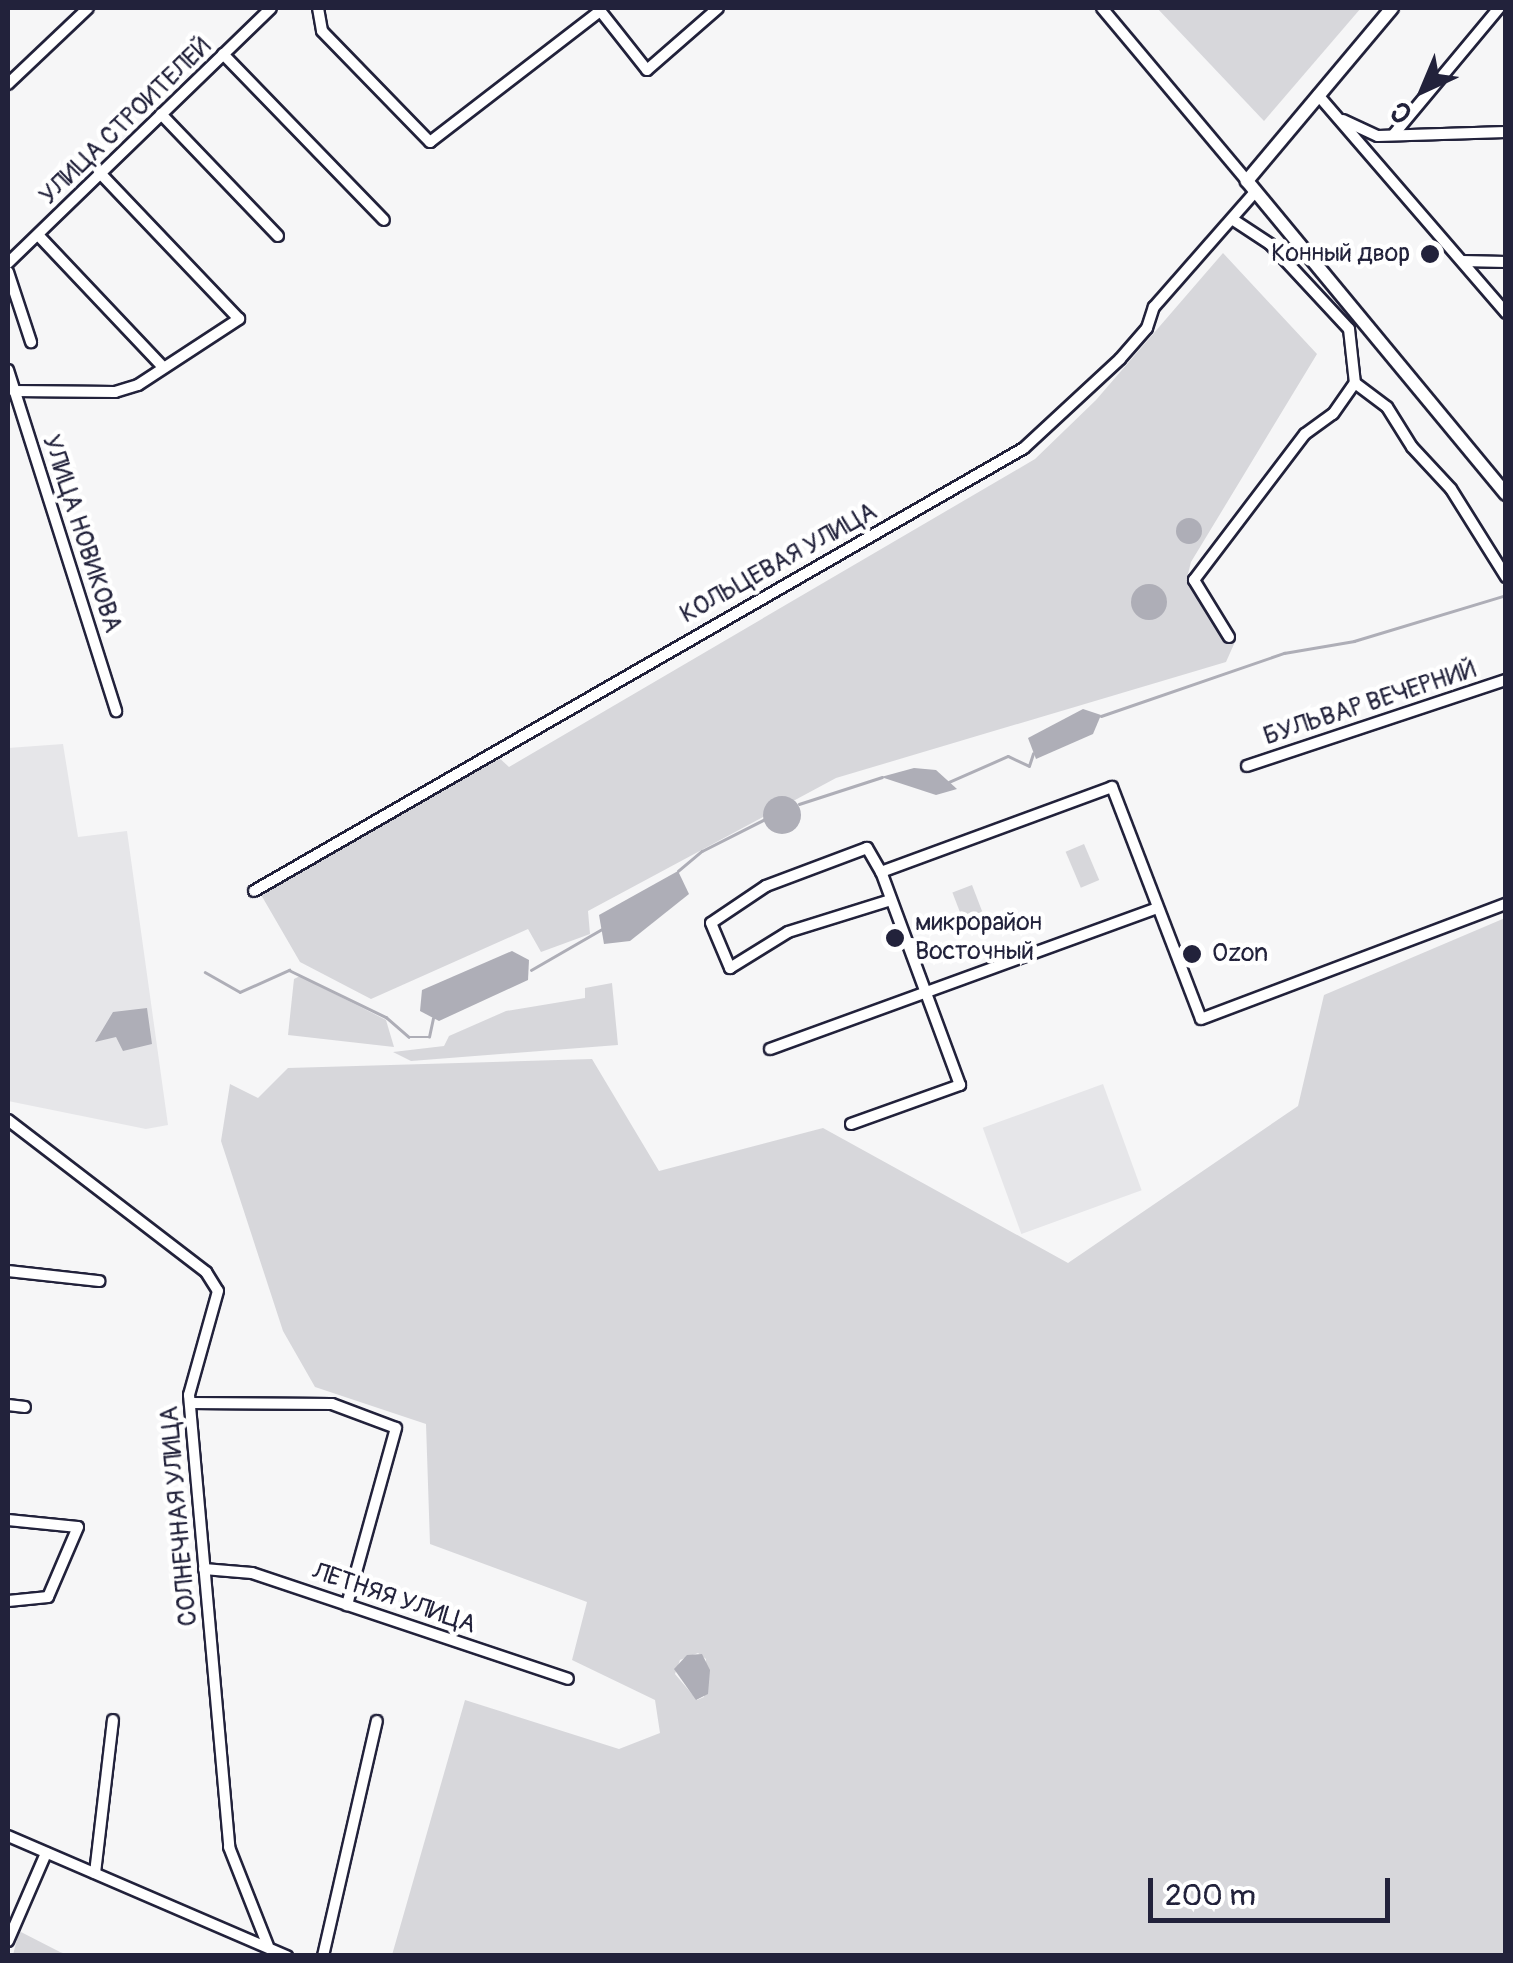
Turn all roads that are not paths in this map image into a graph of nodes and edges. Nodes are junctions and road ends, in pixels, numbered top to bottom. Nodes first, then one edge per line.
1 (88, 8) edge
2 (271, 8) edge
3 (318, 8) edge
4 (718, 8) edge
5 (1102, 8) edge
6 (1392, 8) edge
7 (1499, 8) edge
8 (599, 10) edge
9 (224, 54) junction
10 (8, 84) edge
11 (1318, 95) junction
12 (161, 114) junction
13 (1338, 117) junction
14 (1506, 132) edge
15 (1394, 134) junction
16 (99, 172) junction
17 (1251, 186) junction
18 (1232, 218) junction
19 (384, 220) dead end
20 (39, 236) junction
21 (278, 236) dead end
22 (1462, 261) junction
23 (1506, 262) edge
24 (8, 263) edge
25 (8, 272) edge
26 (1506, 313) edge
27 (30, 342) dead end
28 (162, 366) junction
29 (8, 370) edge
30 (1354, 383) junction
31 (14, 391) junction
32 (1506, 494) edge
33 (1506, 577) edge
34 (1230, 637) dead end
35 (1506, 680) edge
36 (116, 711) dead end
37 (1248, 766) dead end
38 (881, 872) junction
39 (254, 891) dead end
40 (892, 900) junction
41 (1506, 904) edge
42 (1157, 908) junction
43 (926, 991) junction
44 (770, 1049) dead end
45 (8, 1120) edge
46 (852, 1124) dead end
47 (8, 1271) edge
48 (99, 1280) dead end
49 (190, 1403) junction
50 (8, 1405) edge
51 (25, 1407) dead end
52 (8, 1520) edge
53 (204, 1569) junction
54 (8, 1601) edge
55 (347, 1605) junction
56 (568, 1680) dead end
57 (113, 1720) dead end
58 (378, 1721) dead end
59 (8, 1836) edge
60 (46, 1852) junction
61 (95, 1874) junction
62 (8, 1941) edge
63 (268, 1946) junction
64 (287, 1956) edge
65 (323, 1956) edge

1 - 10 street
2 - 9 street, УЛИЦА СТРОИТЕЛЕЙ
3 - 8 street
4 - 8 street
5 - 17 street
6 - 11 street, КОЛЬЦЕВАЯ УЛИЦА
7 - 15 street
9 - 12 street, УЛИЦА СТРОИТЕЛЕЙ
9 - 19 street
11 - 13 street
11 - 17 street, КОЛЬЦЕВАЯ УЛИЦА
12 - 16 street, УЛИЦА СТРОИТЕЛЕЙ
12 - 21 street
13 - 15 street
13 - 22 street
14 - 15 street
16 - 20 street, УЛИЦА СТРОИТЕЛЕЙ
16 - 28 street
17 - 18 street, КОЛЬЦЕВАЯ УЛИЦА
17 - 32 street
18 - 30 street
18 - 39 street, КОЛЬЦЕВАЯ УЛИЦА
20 - 24 street, УЛИЦА СТРОИТЕЛЕЙ
20 - 28 street
22 - 23 street
22 - 26 street
25 - 27 street
28 - 31 street
29 - 31 street, УЛИЦА НОВИКОВА
30 - 33 street
30 - 34 street
31 - 36 street, УЛИЦА НОВИКОВА
35 - 37 street, БУЛЬВАР ВЕЧЕРНИЙ
38 - 40 street
38 - 40 street
38 - 42 street
40 - 43 street
41 - 42 street
42 - 43 street
43 - 44 street
43 - 46 street
45 - 49 street, СОЛНЕЧНАЯ УЛИЦА
47 - 48 street
49 - 53 street, СОЛНЕЧНАЯ УЛИЦА
49 - 55 street
50 - 51 street
52 - 54 street
53 - 55 street, ЛЕТНЯЯ УЛИЦА
53 - 63 street, СОЛНЕЧНАЯ УЛИЦА
55 - 56 street, ЛЕТНЯЯ УЛИЦА
57 - 61 street
58 - 65 street
59 - 60 street
60 - 61 street
60 - 62 street
61 - 63 street
63 - 64 street

